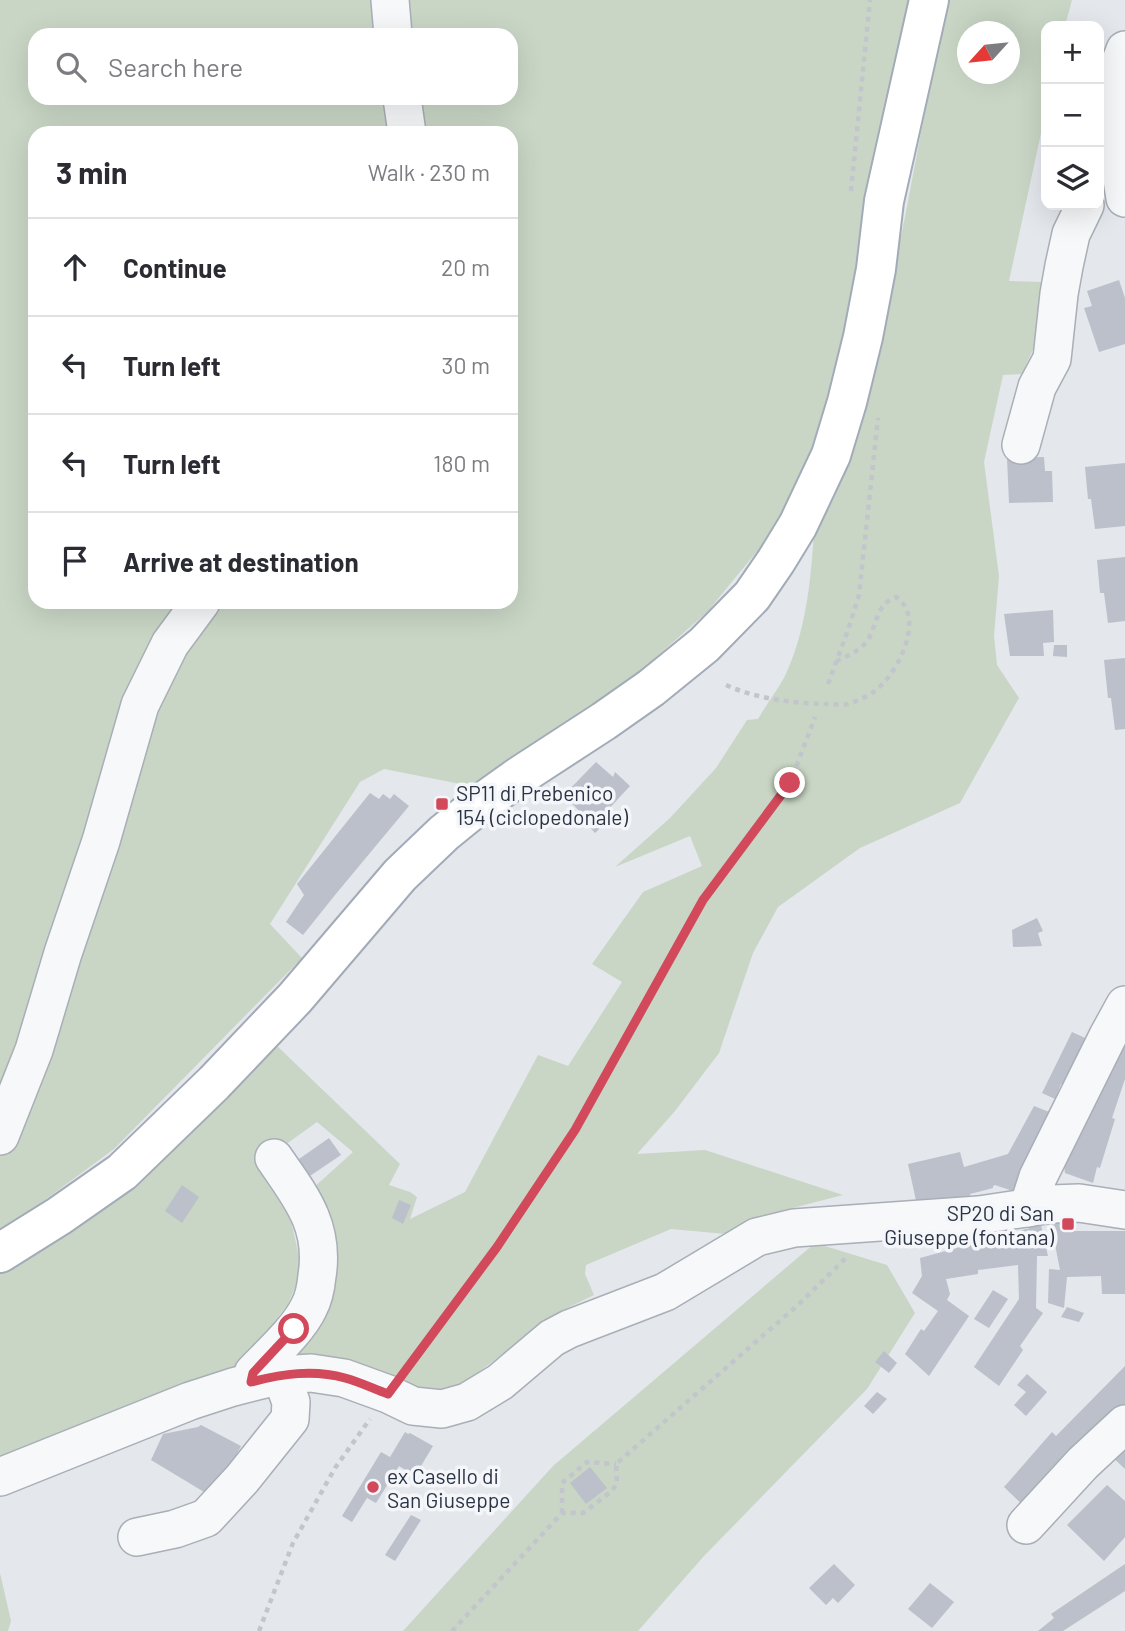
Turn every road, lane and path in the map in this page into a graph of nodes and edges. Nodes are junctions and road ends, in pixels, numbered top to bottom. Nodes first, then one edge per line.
1 (390, 0) edge
2 (870, 0) edge
3 (929, 0) edge
4 (392, 28) edge
5 (1125, 50) edge
6 (403, 105) edge
7 (406, 126) edge
8 (1115, 187) edge
9 (850, 194) dead end
10 (1082, 210) edge
11 (879, 411) dead end
12 (1021, 445) dead end
13 (196, 609) edge
14 (837, 661) junction
15 (828, 684) dead end
16 (726, 685) dead end
17 (815, 718) dead end
18 (1125, 1005) edge
19 (0, 1136) edge
20 (274, 1158) dead end
21 (1028, 1208) junction
22 (1125, 1210) edge
23 (860, 1238) junction
24 (0, 1253) edge
25 (266, 1378) junction
26 (388, 1394) junction
27 (1125, 1424) edge
28 (616, 1464) junction
29 (0, 1478) edge
30 (562, 1513) junction
31 (1026, 1525) dead end
32 (137, 1537) dead end
33 (259, 1631) edge
34 (452, 1631) edge

1 - 4 street
2 - 9 path
3 - 24 main road
5 - 8 street
6 - 7 street
10 - 12 street
11 - 14 path
13 - 19 street
14 - 15 path
14 - 16 path
17 - 26 path
18 - 21 street
20 - 25 street
21 - 22 street
21 - 23 street
23 - 26 street
23 - 28 path
25 - 26 street
25 - 29 street
25 - 32 street
26 - 33 path
27 - 31 street
28 - 30 path
28 - 30 path
30 - 34 path

